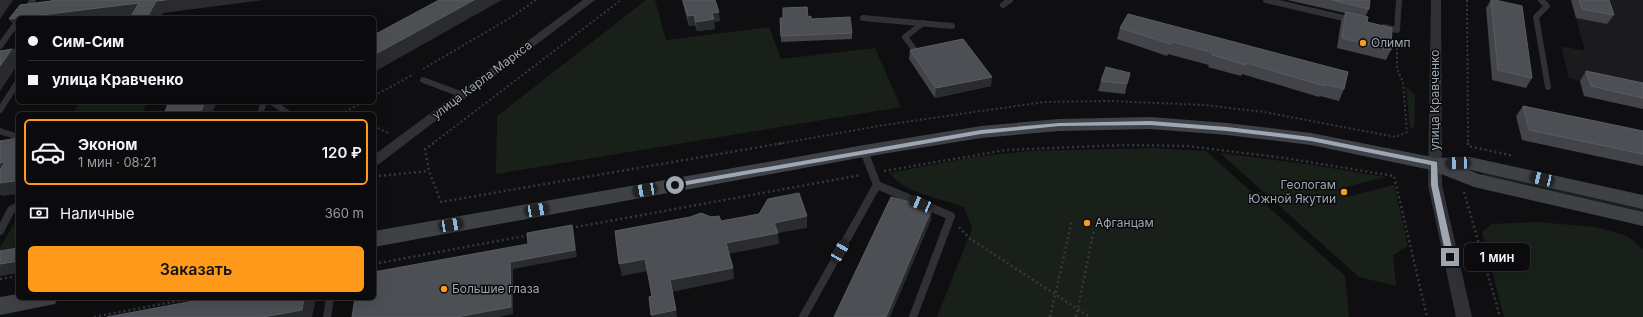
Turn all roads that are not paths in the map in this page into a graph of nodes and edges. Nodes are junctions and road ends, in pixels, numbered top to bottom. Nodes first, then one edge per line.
1 (33, 0) edge
2 (590, 0) edge
3 (1010, 0) edge
4 (1266, 0) edge
5 (1399, 0) edge
6 (1436, 0) edge
7 (1541, 0) edge
8 (1003, 4) dead end
9 (21, 16) edge
10 (863, 18) dead end
11 (1358, 22) edge
12 (923, 23) junction
13 (16, 24) edge
14 (1374, 25) edge
15 (952, 26) dead end
16 (0, 46) edge
17 (16, 51) edge
18 (916, 53) edge
19 (0, 54) edge
20 (423, 80) dead end
21 (16, 86) edge
22 (1548, 87) dead end
23 (463, 95) junction
24 (275, 104) edge
25 (0, 110) edge
26 (286, 112) edge
27 (0, 131) edge
28 (16, 136) edge
29 (864, 151) junction
30 (376, 160) edge
31 (1435, 164) junction
32 (877, 185) junction
33 (1643, 202) edge
34 (16, 207) edge
35 (1643, 219) edge
36 (0, 231) edge
37 (376, 239) edge
38 (35, 300) edge
39 (330, 300) edge
40 (0, 306) edge
41 (327, 317) edge
42 (803, 317) edge
43 (913, 317) edge
44 (1464, 317) edge

1 - 9 lane
2 - 23 street, улица Карла Маркса
3 - 8 lane
4 - 11 lane
5 - 14 lane
6 - 31 street, улица Кравченко
7 - 22 lane
10 - 12 lane
12 - 15 lane
12 - 18 lane
13 - 16 lane
17 - 19 lane
20 - 23 lane
21 - 25 lane
23 - 30 street, улица Карла Маркса
24 - 26 lane
27 - 28 lane
29 - 31 street
29 - 32 lane
29 - 37 street
31 - 33 street
31 - 35 street
31 - 44 street, улица Кравченко
32 - 42 lane
32 - 43 lane
34 - 36 lane
38 - 40 street
39 - 41 lane

